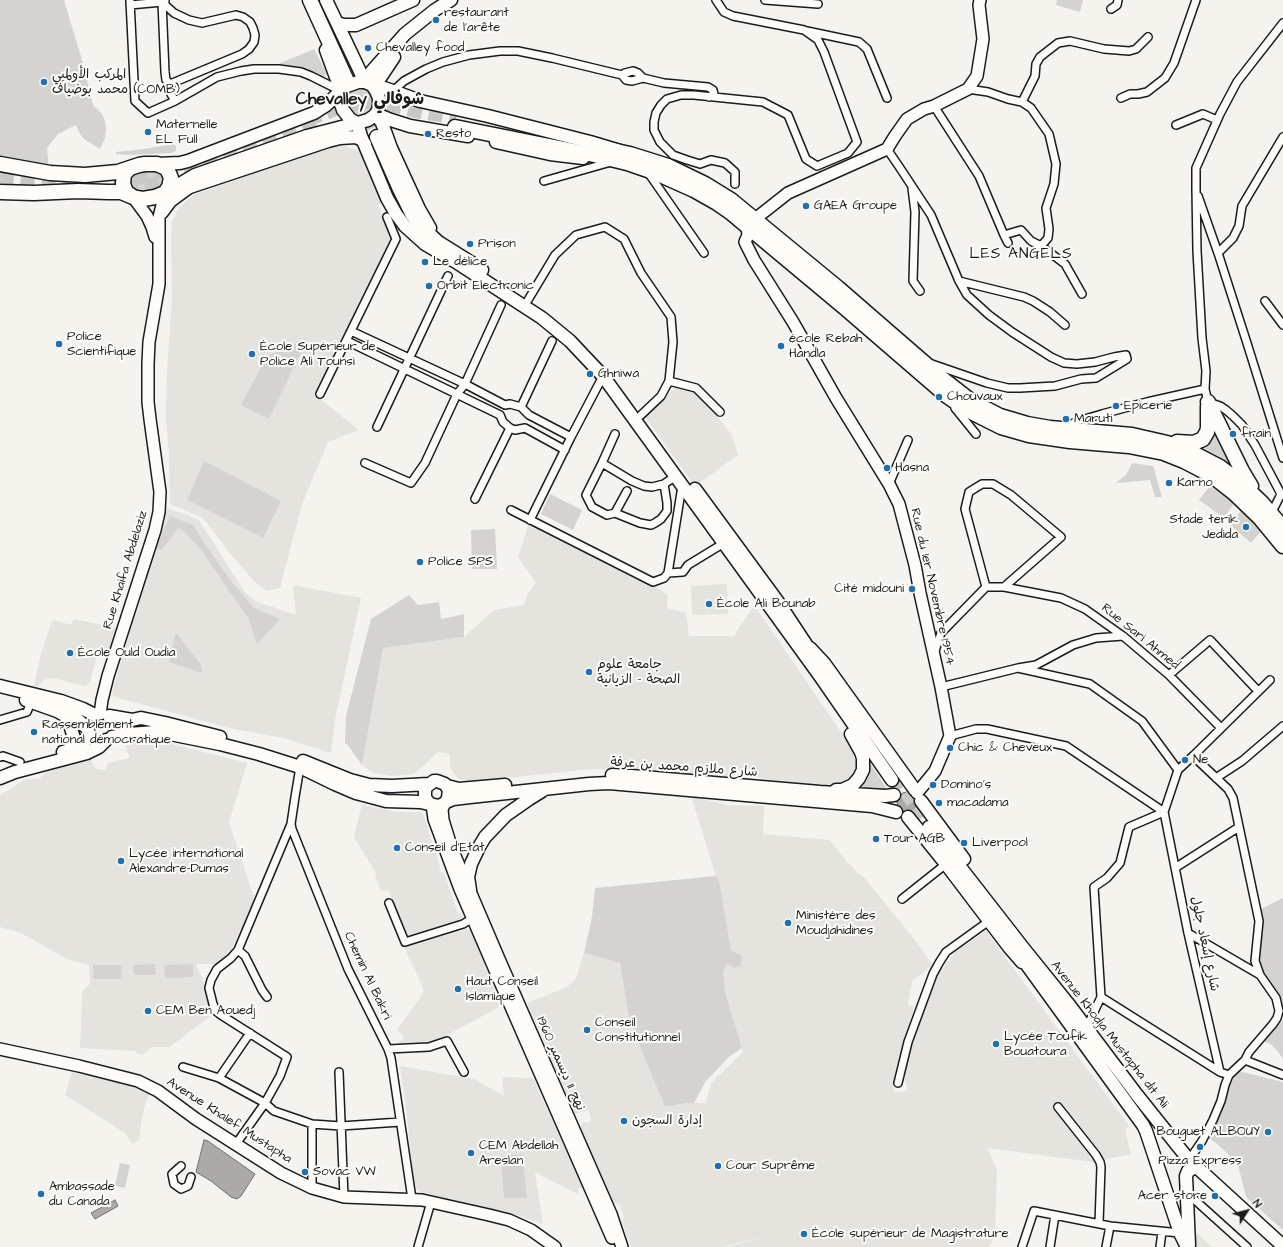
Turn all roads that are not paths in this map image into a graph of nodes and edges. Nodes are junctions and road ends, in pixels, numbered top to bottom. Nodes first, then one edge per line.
1 (305, 0) edge
2 (310, 0) edge
3 (320, 0) edge
4 (326, 0) edge
5 (413, 0) edge
6 (451, 0) edge
7 (716, 0) edge
8 (765, 0) edge
9 (980, 0) edge
10 (1118, 0) edge
11 (1196, 0) edge
12 (165, 1) edge
13 (130, 2) edge
14 (818, 4) dead end
15 (1111, 9) dead end
16 (425, 17) junction
17 (337, 23) junction
18 (1283, 23) edge
19 (804, 30) junction
20 (1148, 37) dead end
21 (384, 71) junction
22 (170, 84) junction
23 (369, 84) junction
24 (341, 86) junction
25 (968, 89) junction
26 (393, 91) junction
27 (709, 97) junction
28 (886, 98) dead end
29 (1121, 98) dead end
30 (175, 101) junction
31 (1022, 102) junction
32 (934, 106) junction
33 (376, 114) junction
34 (1217, 120) junction
35 (456, 122) tunnel mouth
36 (357, 123) junction
37 (403, 124) junction
38 (1176, 125) dead end
39 (1283, 137) edge
40 (371, 140) junction
41 (391, 148) junction
42 (887, 149) junction
43 (628, 159) junction
44 (611, 162) junction
45 (0, 164) edge
46 (157, 164) junction
47 (130, 168) junction
48 (645, 169) junction
49 (544, 181) dead end
50 (735, 184) dead end
51 (912, 185) junction
52 (190, 187) junction
53 (1196, 189) junction
54 (0, 192) edge
55 (166, 192) junction
56 (133, 197) junction
57 (387, 217) dead end
58 (751, 223) junction
59 (1004, 235) junction
60 (1008, 243) dead end
61 (159, 244) junction
62 (1041, 246) junction
63 (704, 253) dead end
64 (1218, 253) junction
65 (456, 262) junction
66 (159, 265) junction
67 (481, 270) junction
68 (448, 276) dead end
69 (959, 281) junction
70 (920, 291) dead end
71 (1082, 294) dead end
72 (528, 300) junction
73 (1265, 301) dead end
74 (500, 305) dead end
75 (1065, 325) dead end
76 (1283, 325) edge
77 (351, 332) junction
78 (347, 341) junction
79 (552, 341) dead end
80 (409, 359) junction
81 (921, 360) junction
82 (404, 369) junction
83 (603, 376) junction
84 (669, 381) junction
85 (465, 384) junction
86 (320, 394) dead end
87 (457, 394) junction
88 (1206, 395) junction
89 (505, 405) junction
90 (521, 406) junction
91 (954, 408) dead end
92 (720, 412) dead end
93 (500, 415) junction
94 (640, 415) junction
95 (378, 427) dead end
96 (510, 428) junction
97 (1060, 429) junction
98 (616, 434) dead end
99 (976, 434) dead end
100 (571, 437) junction
101 (908, 440) dead end
102 (1157, 440) junction
103 (565, 450) junction
104 (1283, 458) edge
105 (365, 463) dead end
106 (602, 463) junction
107 (679, 481) junction
108 (664, 484) junction
109 (889, 484) junction
110 (627, 491) dead end
111 (1282, 494) edge
112 (475, 499) dead end
113 (510, 510) dead end
114 (616, 513) junction
115 (1271, 514) junction
116 (530, 520) junction
117 (1283, 528) edge
118 (724, 543) junction
119 (1283, 546) edge
120 (668, 573) junction
121 (986, 587) junction
122 (1004, 587) junction
123 (1123, 636) junction
124 (801, 644) junction
125 (1018, 668) junction
126 (937, 671) junction
127 (1170, 675) junction
128 (1270, 680) dead end
129 (0, 686) edge
130 (942, 687) junction
131 (1258, 692) junction
132 (0, 693) edge
133 (26, 700) junction
134 (838, 713) junction
135 (102, 715) junction
136 (0, 720) edge
137 (1283, 726) edge
138 (1221, 728) junction
139 (89, 731) junction
140 (950, 736) junction
141 (109, 738) junction
142 (69, 751) junction
143 (1193, 756) junction
144 (0, 757) edge
145 (20, 762) junction
146 (300, 767) junction
147 (0, 770) edge
148 (1178, 770) junction
149 (0, 778) edge
150 (1216, 778) junction
151 (894, 779) tunnel mouth
152 (429, 784) junction
153 (392, 786) junction
154 (447, 786) junction
155 (551, 788) junction
156 (820, 792) junction
157 (894, 795) junction
158 (918, 795) junction
159 (393, 802) junction
160 (446, 802) junction
161 (431, 804) junction
162 (896, 812) junction
163 (1164, 812) junction
164 (908, 817) junction
165 (291, 824) junction
166 (1239, 827) junction
167 (946, 864) junction
168 (1175, 868) junction
169 (470, 890) junction
170 (902, 899) dead end
171 (389, 903) dead end
172 (473, 918) junction
173 (989, 921) junction
174 (1188, 933) junction
175 (1024, 949) junction
176 (238, 950) junction
177 (1028, 967) junction
178 (1260, 975) junction
179 (267, 997) dead end
180 (1101, 997) junction
181 (1086, 1028) junction
182 (250, 1033) junction
183 (0, 1049) edge
184 (388, 1049) junction
185 (1245, 1060) junction
186 (182, 1067) dead end
187 (339, 1072) dead end
188 (464, 1072) dead end
189 (1220, 1072) junction
190 (1229, 1075) junction
191 (1283, 1075) edge
192 (219, 1078) junction
193 (898, 1084) dead end
194 (265, 1103) junction
195 (1058, 1107) dead end
196 (400, 1122) junction
197 (312, 1124) junction
198 (341, 1126) junction
199 (236, 1144) junction
200 (1192, 1163) junction
201 (181, 1166) dead end
202 (191, 1177) dead end
203 (312, 1188) junction
204 (1186, 1192) junction
205 (344, 1197) junction
206 (412, 1199) junction
207 (431, 1202) junction
208 (1055, 1215) junction
209 (1099, 1223) junction
210 (1110, 1226) junction
211 (1162, 1232) junction
212 (1180, 1233) junction
213 (1283, 1246) edge
214 (418, 1247) edge
215 (555, 1247) edge
216 (615, 1247) edge
217 (622, 1247) edge
218 (1022, 1247) edge
219 (1050, 1247) edge
220 (1106, 1247) edge
221 (1160, 1247) edge
222 (1188, 1247) edge
223 (1247, 1247) edge

1 - 24 main road
2 - 24 highway
3 - 24 highway
4 - 17 main road
5 - 17 main road
6 - 16 main road
7 - 19 street
8 - 14 street
9 - 25 street
10 - 15 street
11 - 29 street
12 - 13 street
12 - 22 street
12 - 22 street
13 - 30 street
16 - 21 main road
16 - 23 main road
17 - 23 main road
18 - 34 street
19 - 27 street
19 - 28 street
20 - 31 street
21 - 23 main road
21 - 26 main road
22 - 30 street
23 - 24 main road
23 - 26 main road
23 - 33 main road
24 - 30 street
24 - 36 main road
24 - 46 main road
25 - 31 street
25 - 32 street
26 - 27 street
26 - 43 main road
27 - 50 street
31 - 62 street
32 - 42 street
32 - 59 street
33 - 36 main road
33 - 37 main road
33 - 41 main road
34 - 38 street
34 - 53 street
35 - 43 highway
36 - 40 main road
36 - 55 main road
37 - 41 main road
37 - 44 main road
39 - 64 street
40 - 52 main road
40 - 65 highway
40 - 65 main road
40 - 67 highway
41 - 67 main road
42 - 51 street
42 - 58 street
43 - 44 main road
43 - 48 highway
43 - 58 highway
44 - 49 street
45 - 47 highway
46 - 47 highway
46 - 55 highway
47 - 56 highway
48 - 58 highway
48 - 63 street
51 - 69 street
51 - 70 street
52 - 55 main road
52 - 61 street
53 - 64 street
53 - 88 street
54 - 56 highway
55 - 56 highway
55 - 61 street
56 - 66 street
57 - 77 street
58 - 81 highway
58 - 109 street, Rue du 1er Novembre 1954
58 - 119 highway
59 - 60 street
59 - 62 street
61 - 66 street
62 - 71 street
64 - 104 street
65 - 83 main road
66 - 135 street, Rue Khaifa Abdelaziz
67 - 72 main road
68 - 80 street
69 - 75 street
69 - 81 street
72 - 84 street
72 - 94 main road
73 - 76 street
74 - 85 street
77 - 78 street
77 - 80 street
78 - 82 street
78 - 86 street
79 - 90 street
80 - 82 street
80 - 85 street
81 - 97 highway
82 - 87 street
82 - 95 street
83 - 100 street
83 - 107 main road
84 - 92 street
84 - 94 street
85 - 87 street
85 - 89 street
87 - 93 street
87 - 105 street
88 - 97 street
88 - 102 highway
88 - 111 street
88 - 115 highway
89 - 90 street
89 - 93 street
90 - 100 street
91 - 99 street
93 - 96 street
94 - 124 main road
96 - 103 street
96 - 112 street
97 - 102 highway
98 - 106 street
100 - 103 street
101 - 109 street
102 - 115 highway
103 - 116 street
106 - 108 street
106 - 114 street
107 - 108 street
107 - 118 main road
107 - 120 street
108 - 114 street
109 - 126 street, Rue du 1er Novembre 1954
110 - 114 street
111 - 115 street
113 - 116 street
115 - 117 highway
116 - 120 street
118 - 120 street
118 - 124 main road
121 - 122 street, Rue Sari Ahmed
121 - 122 street
121 - 126 street
122 - 123 street, Rue Sari Ahmed
123 - 125 street
123 - 127 street, Rue Sari Ahmed
124 - 134 main road
124 - 151 main road
124 - 158 main road
125 - 130 street
125 - 148 street
126 - 130 street, Rue du 1er Novembre 1954
127 - 131 street
127 - 138 street, Rue Sari Ahmed
128 - 131 street
129 - 135 main road
130 - 140 street, Rue du 1er Novembre 1954
131 - 138 street
132 - 133 main road
133 - 136 street
133 - 139 main road
133 - 142 main road
134 - 156 main road
134 - 157 main road
135 - 139 main road
135 - 141 main road
135 - 153 main road
137 - 150 street
138 - 143 street
139 - 141 main road
139 - 142 main road
140 - 158 street
140 - 163 street
141 - 146 main road
141 - 149 main road
142 - 145 main road
143 - 148 street
143 - 150 street
144 - 145 street
145 - 147 main road
146 - 159 main road
146 - 165 street, Chemin Al Bakri
148 - 163 street
150 - 166 street
152 - 153 main road
152 - 154 main road
152 - 161 main road
153 - 159 main road
154 - 156 main road, شارع ملازم محمد بن عرفة
154 - 160 main road
155 - 160 main road, شارع ملازم محمد بن عرفة
155 - 162 main road, شارع ملازم محمد بن عرفة
155 - 169 main road
156 - 157 main road, شارع ملازم محمد بن عرفة
157 - 158 main road
157 - 162 main road
158 - 164 main road
158 - 175 main road
159 - 161 main road
160 - 161 main road
160 - 169 street, نهج 11 ديسمبر 1960
161 - 172 street, نهج 11 ديسمبر 1960
162 - 164 main road
163 - 168 street, شارع إسعاد جلول
163 - 180 street
164 - 167 main road
165 - 176 street
165 - 184 street, Chemin Al Bakri
166 - 168 street
166 - 178 street
167 - 170 street
167 - 173 main road
168 - 174 street, شارع إسعاد جلول
169 - 217 street, نهج 11 ديسمبر 1960
171 - 172 street
172 - 216 street, نهج 11 ديسمبر 1960
173 - 177 main road
173 - 193 street
174 - 178 street
174 - 189 street, شارع إسعاد جلول
175 - 177 main road, Avenue Khodja Mustapha dit Ali
175 - 181 main road, Avenue Khodja Mustapha dit Ali
176 - 179 street
176 - 182 street
177 - 212 main road, Avenue Khodja Mustapha dit Ali
178 - 185 street
180 - 181 street
180 - 189 street
181 - 200 main road, Avenue Khodja Mustapha dit Ali
182 - 192 street
182 - 194 street
183 - 199 street, Avenue Khalef Mustapha
184 - 188 street
184 - 196 street, Chemin Al Bakri
185 - 190 street
185 - 191 street
186 - 192 street
187 - 198 street
189 - 190 street
190 - 200 street
192 - 194 street
194 - 197 street
194 - 199 street
195 - 209 street
196 - 198 street
196 - 206 street, Chemin Al Bakri
197 - 198 street
197 - 203 street
198 - 205 street
199 - 203 street, Avenue Khalef Mustapha
200 - 204 main road
200 - 213 main road, Avenue Khodja Mustapha dit Ali
201 - 202 street
203 - 205 street, Avenue Khalef Mustapha
204 - 222 main road
204 - 223 street
205 - 206 street, Avenue Khalef Mustapha
206 - 207 street, Avenue Khalef Mustapha
207 - 214 street
207 - 215 street, Avenue Khalef Mustapha
208 - 209 street
208 - 218 street
208 - 219 street
209 - 210 street
210 - 211 street
210 - 220 street
211 - 212 street
211 - 221 street
212 - 222 main road, Avenue Khodja Mustapha dit Ali

